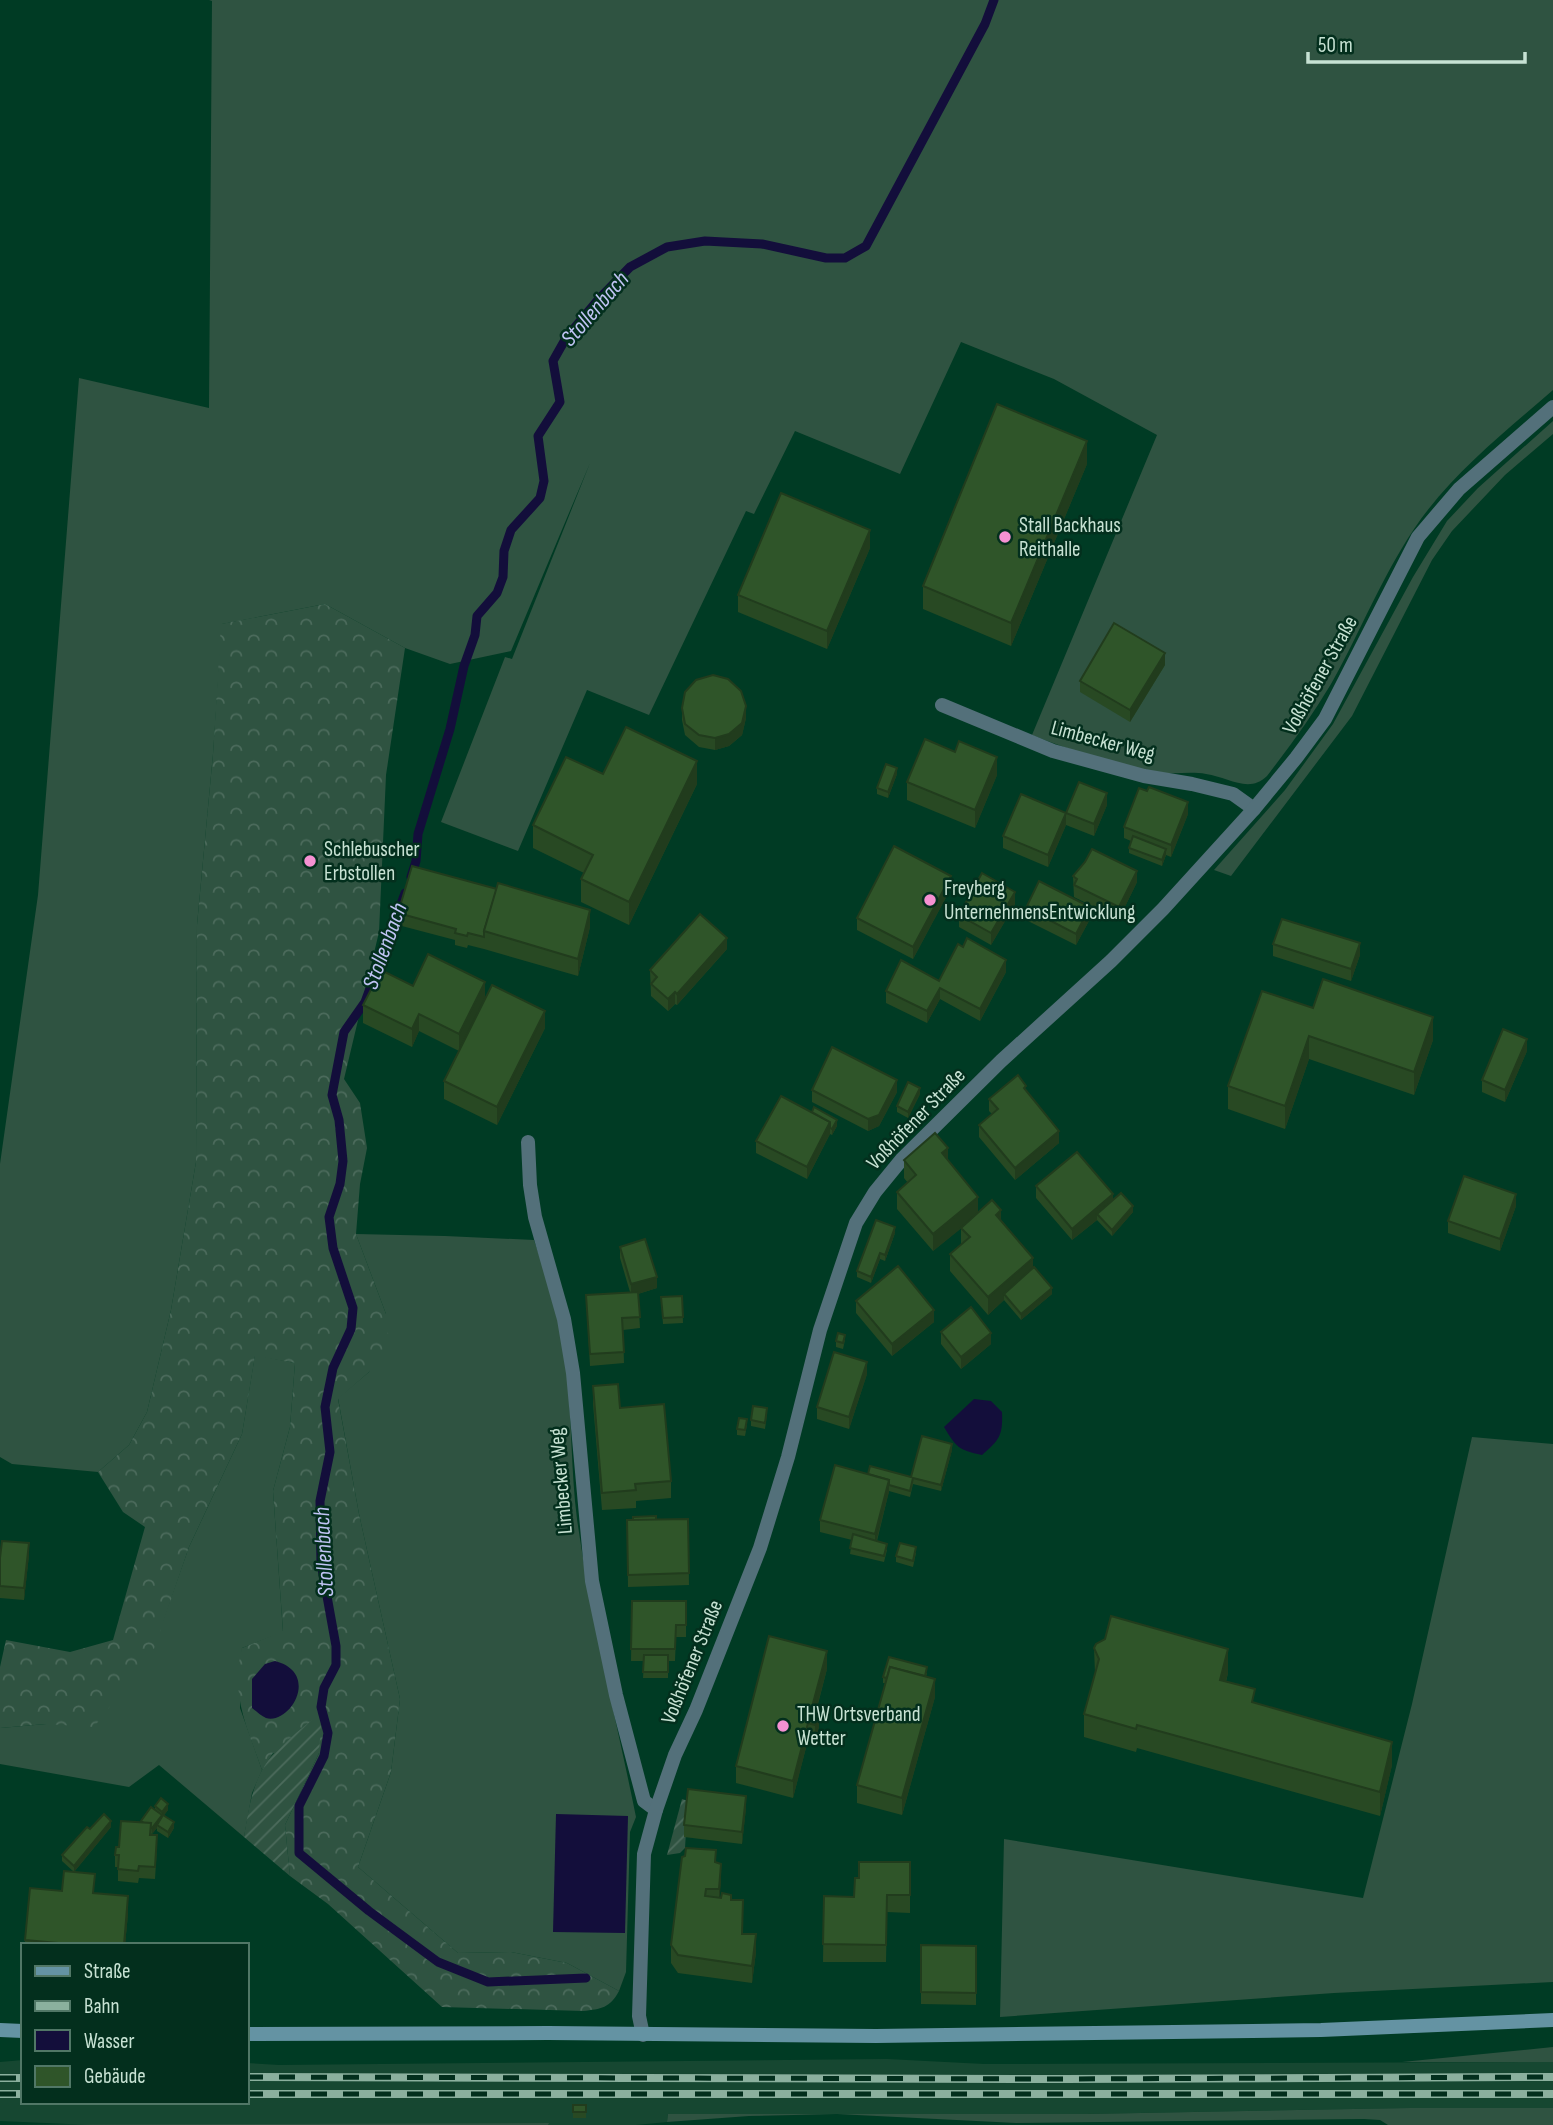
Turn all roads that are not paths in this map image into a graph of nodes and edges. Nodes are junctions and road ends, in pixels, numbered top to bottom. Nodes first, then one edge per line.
1 (1553, 407) edge
2 (942, 705) dead end
3 (1254, 809) junction
4 (528, 1142) dead end
5 (656, 1810) junction
6 (1553, 2020) edge
7 (0, 2030) edge
8 (21, 2031) edge
9 (248, 2034) edge
10 (643, 2035) junction

1 - 3 street, Voßhöfener Straße
2 - 3 street, Limbecker Weg
3 - 5 street, Voßhöfener Straße
4 - 5 street, Limbecker Weg
5 - 10 street, Voßhöfener Straße
6 - 10 main road
7 - 8 main road
9 - 10 main road

